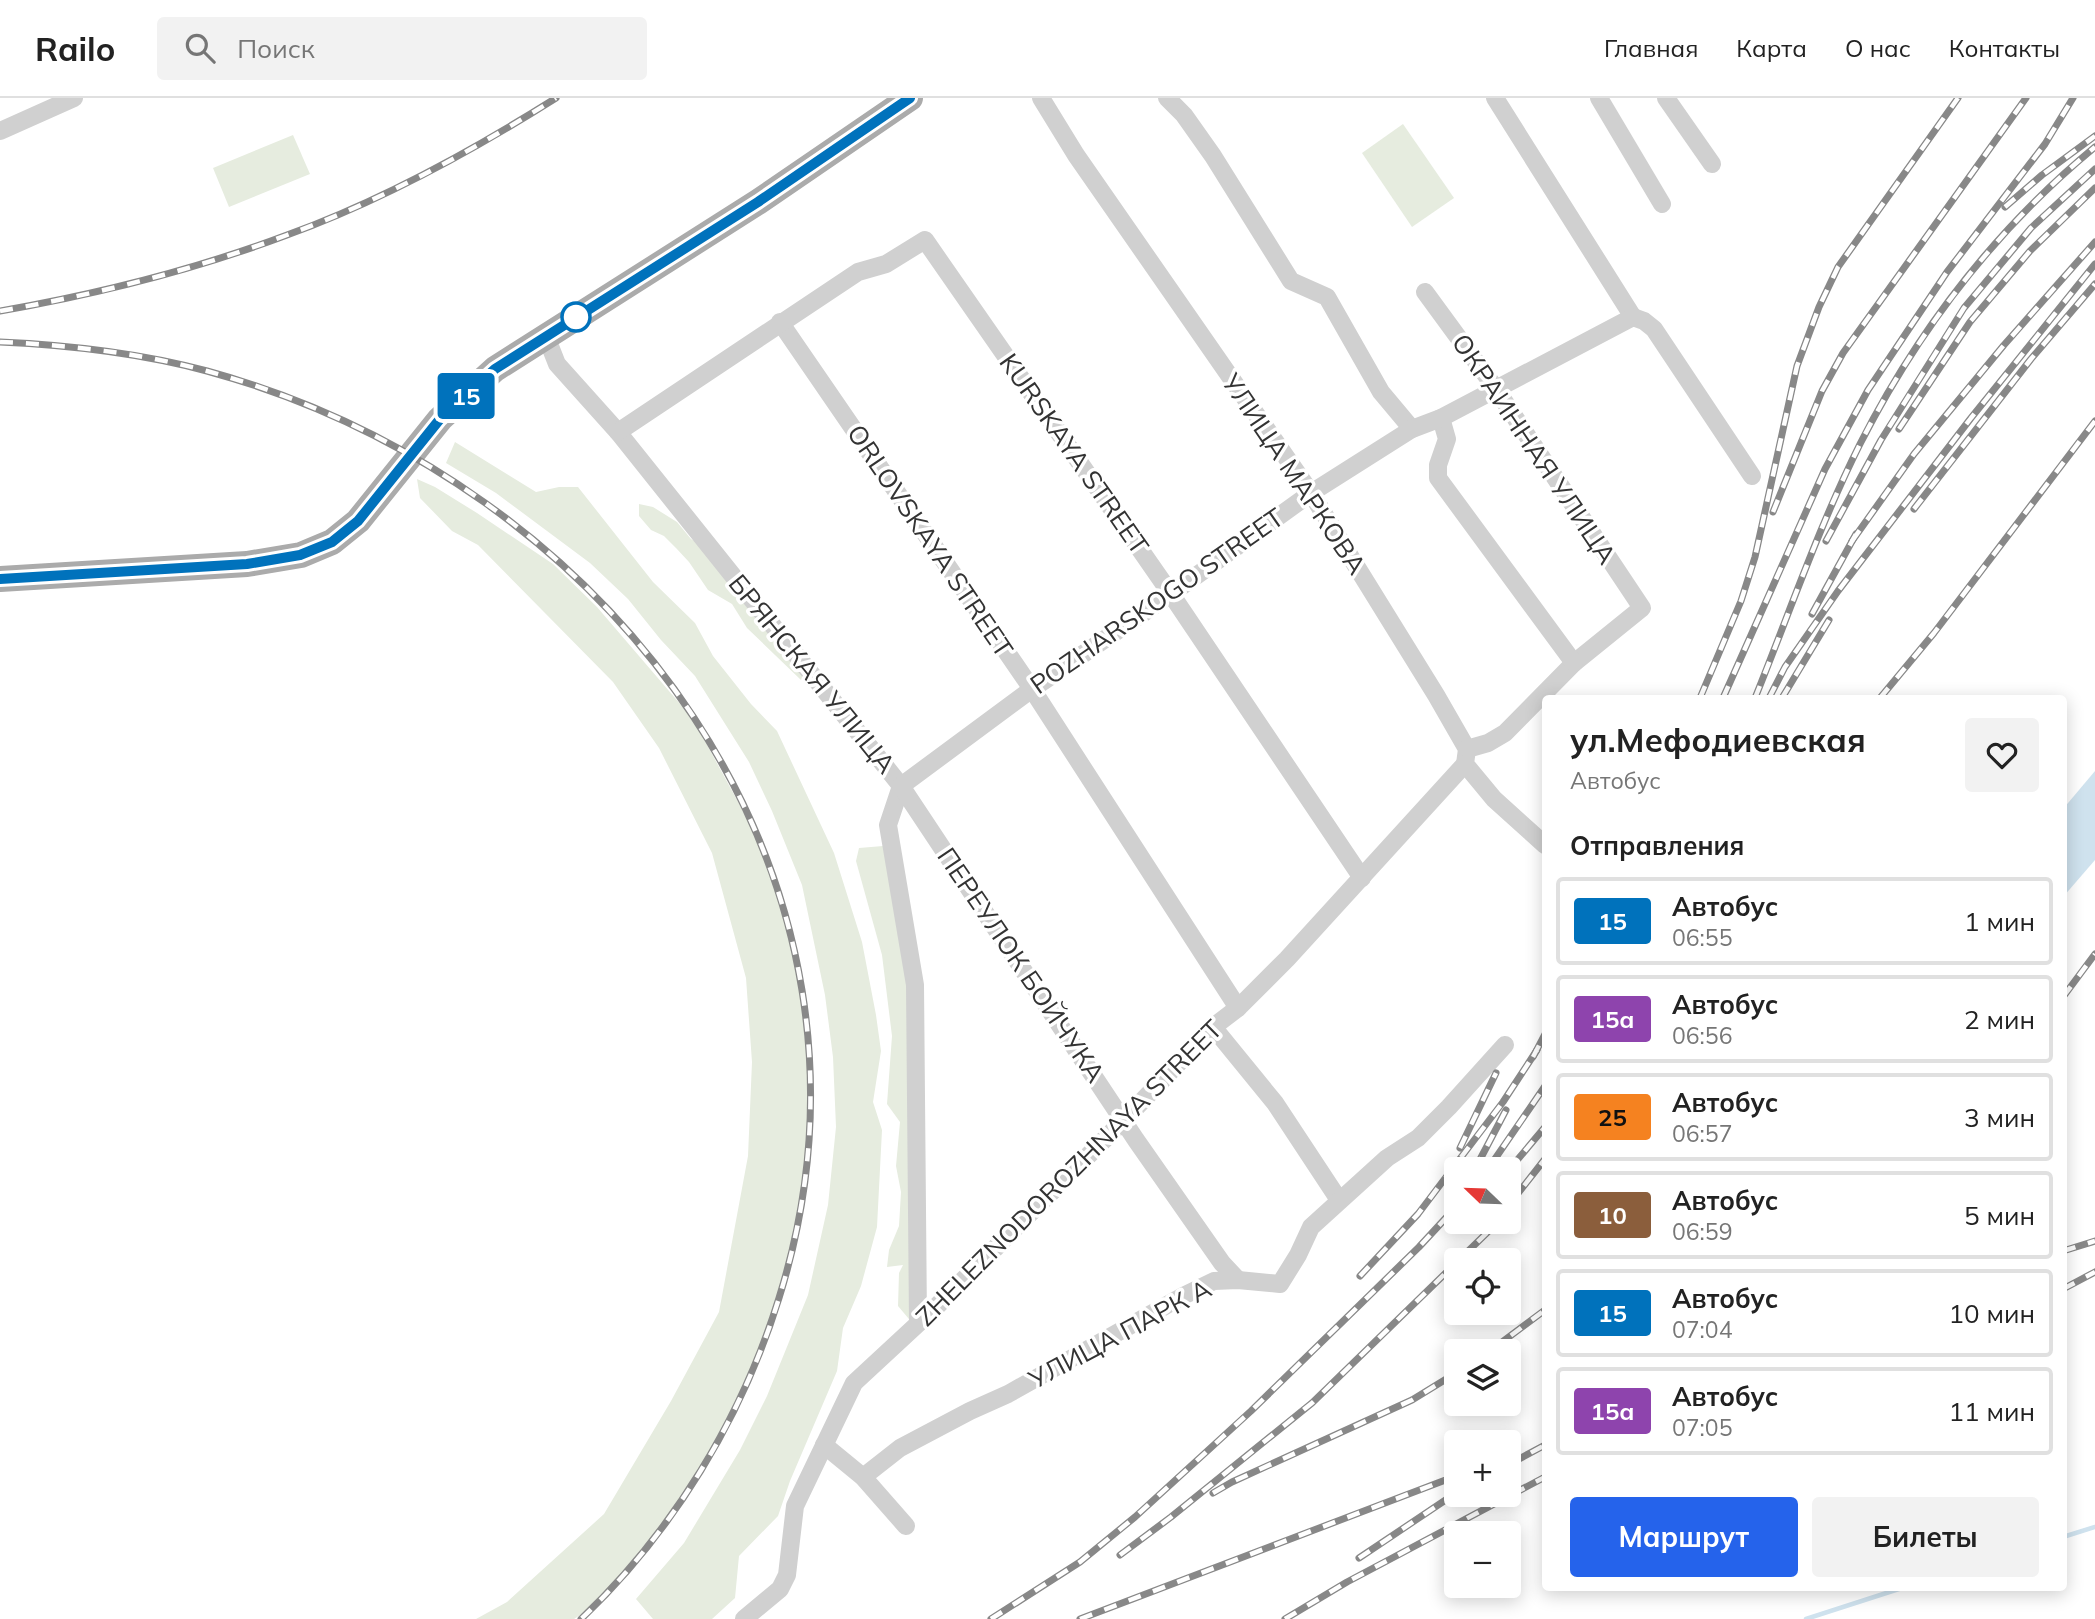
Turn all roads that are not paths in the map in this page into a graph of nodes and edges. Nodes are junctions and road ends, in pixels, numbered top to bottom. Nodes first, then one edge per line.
1 (74, 98) edge
2 (910, 98) edge
3 (1041, 98) edge
4 (1167, 98) edge
5 (1495, 98) edge
6 (1599, 98) edge
7 (1666, 98) edge
8 (0, 131) edge
9 (1712, 164) dead end
10 (1662, 204) dead end
11 (1424, 292) dead end
12 (1639, 319) junction
13 (780, 322) junction
14 (546, 335) junction
15 (1496, 389) junction
16 (1441, 418) junction
17 (1412, 429) junction
18 (618, 432) junction
19 (1752, 476) dead end
20 (1311, 493) junction
21 (0, 579) edge
22 (1171, 594) junction
23 (1642, 608) joint
24 (1574, 663) junction
25 (1031, 689) junction
26 (1543, 695) edge
27 (1542, 696) edge
28 (1466, 757) junction
29 (901, 786) junction
30 (1542, 842) edge
31 (1362, 878) junction
32 (1238, 1008) junction
33 (1213, 1027) junction
34 (1505, 1045) dead end
35 (1125, 1120) junction
36 (1339, 1200) junction
37 (1238, 1280) junction
38 (918, 1322) junction
39 (824, 1445) junction
40 (863, 1477) junction
41 (906, 1526) dead end
42 (744, 1619) edge

1 - 8 street
2 - 14 main road
3 - 20 street, УЛИЦА МАРКОВА
4 - 17 street
5 - 12 street
6 - 10 street
7 - 9 street
11 - 15 street, ОКРАИННАЯ УЛИЦА
12 - 15 street, POZHARSKOGO STREET
12 - 19 street
13 - 18 street
13 - 22 street, KURSKAYA STREET
13 - 25 street, ORLOVSKAYA STREET
14 - 18 street, БРЯНСКАЯ УЛИЦА
14 - 21 main road
15 - 16 street, POZHARSKOGO STREET
15 - 23 street, ОКРАИННАЯ УЛИЦА
16 - 17 street, POZHARSKOGO STREET
16 - 24 street
17 - 20 street, POZHARSKOGO STREET
18 - 29 street, БРЯНСКАЯ УЛИЦА
20 - 22 street, POZHARSKOGO STREET
20 - 28 street, УЛИЦА МАРКОВА
22 - 25 street, POZHARSKOGO STREET
22 - 31 street, KURSKAYA STREET
23 - 24 street, ZHELEZNODOROZHNAYA STREET
24 - 26 street, ZHELEZNODOROZHNAYA STREET
25 - 29 street, POZHARSKOGO STREET
25 - 32 street, ORLOVSKAYA STREET
27 - 28 street, ZHELEZNODOROZHNAYA STREET
28 - 30 street, УЛИЦА МАРКОВА
28 - 31 street, ZHELEZNODOROZHNAYA STREET
29 - 35 street, ПЕРЕУЛОК БОЙЧУКА
29 - 38 street, БРЯНСКАЯ УЛИЦА
31 - 32 street, ZHELEZNODOROZHNAYA STREET
32 - 33 street, ZHELEZNODOROZHNAYA STREET
33 - 35 street, ZHELEZNODOROZHNAYA STREET
33 - 36 street
34 - 36 street, УЛИЦА ПАРК А
35 - 37 street, ПЕРЕУЛОК БОЙЧУКА
35 - 38 street, ZHELEZNODOROZHNAYA STREET
36 - 37 street, УЛИЦА ПАРК А
37 - 40 street, УЛИЦА ПАРК А
38 - 39 street, ZHELEZNODOROZHNAYA STREET
39 - 40 street
39 - 42 street, ZHELEZNODOROZHNAYA STREET
40 - 41 street

